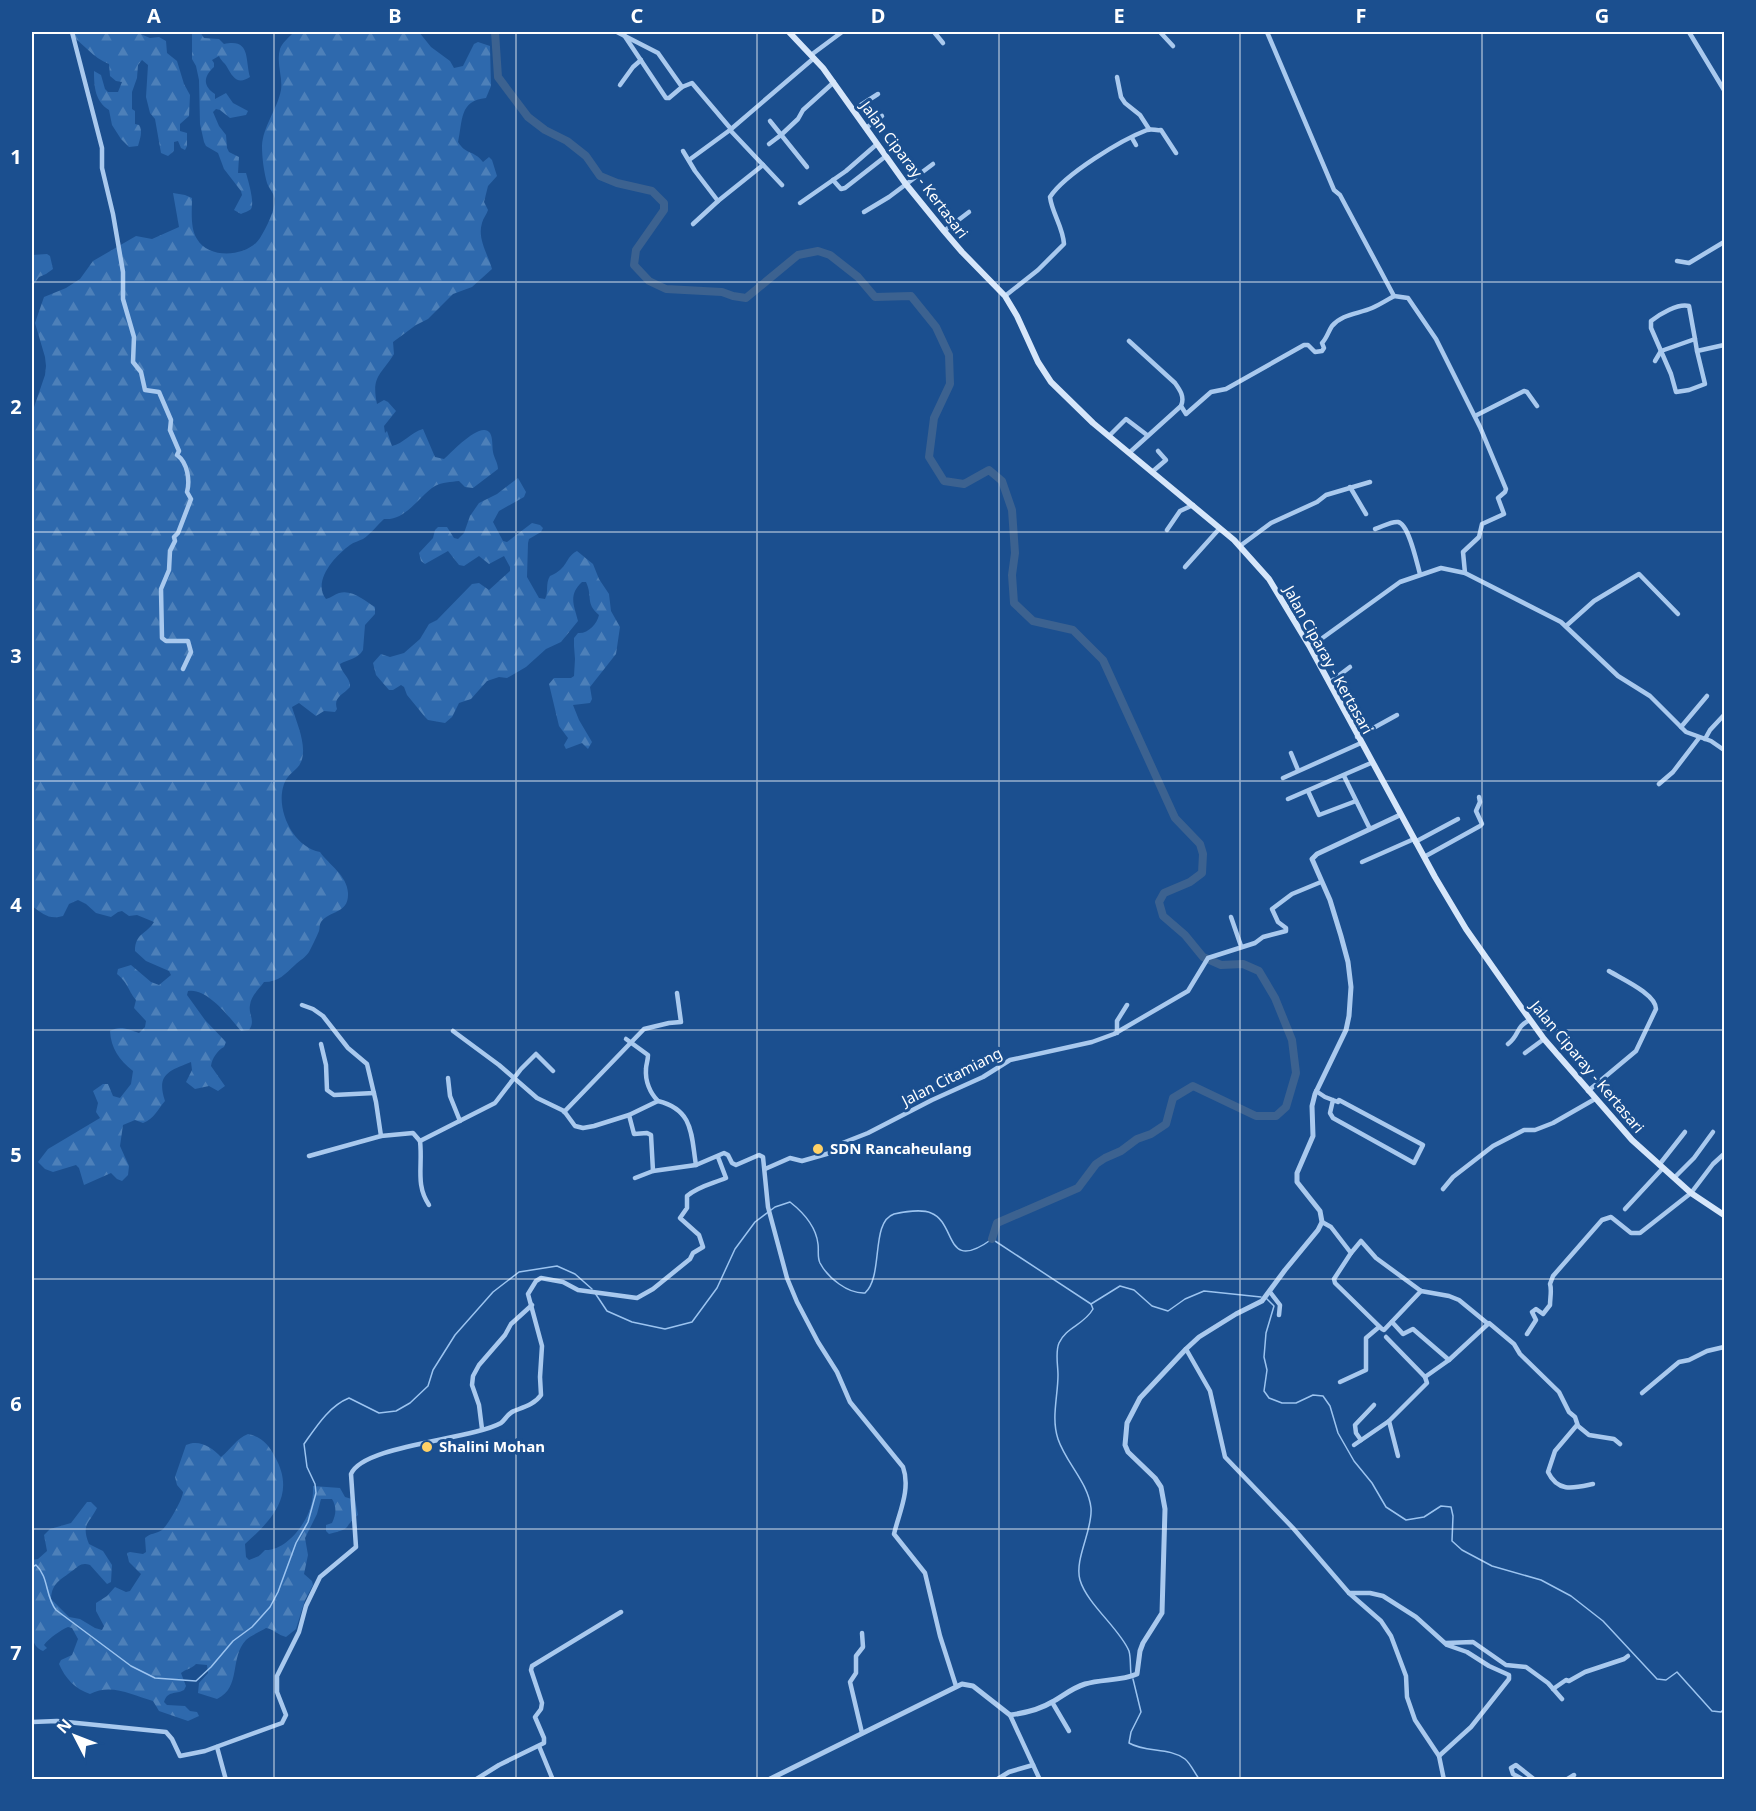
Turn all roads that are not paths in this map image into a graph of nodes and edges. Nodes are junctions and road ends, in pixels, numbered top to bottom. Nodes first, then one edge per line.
1 (72, 32) edge
2 (617, 32) edge
3 (789, 32) edge
4 (842, 32) edge
5 (934, 32) edge
6 (1161, 32) edge
7 (1267, 32) edge
8 (1689, 32) edge
9 (624, 35) junction
10 (943, 43) dead end
11 (1173, 46) dead end
12 (813, 56) junction
13 (641, 60) junction
14 (1117, 77) dead end
15 (834, 82) junction
16 (620, 85) dead end
17 (682, 87) junction
18 (1725, 90) edge
19 (878, 94) dead end
20 (853, 110) junction
21 (882, 116) dead end
22 (770, 121) dead end
23 (866, 128) junction
24 (730, 129) junction
25 (1149, 129) junction
26 (781, 135) junction
27 (1132, 138) junction
28 (769, 144) dead end
29 (877, 144) junction
30 (1136, 145) dead end
31 (682, 151) dead end
32 (1176, 153) dead end
33 (886, 156) junction
34 (689, 160) junction
35 (933, 164) dead end
36 (763, 165) junction
37 (807, 167) dead end
38 (833, 180) junction
39 (906, 183) junction
40 (782, 185) dead end
41 (718, 201) junction
42 (800, 203) dead end
43 (864, 212) dead end
44 (969, 212) dead end
45 (693, 224) dead end
46 (944, 231) junction
47 (1725, 242) edge
48 (1677, 261) dead end
49 (1005, 296) junction
50 (1394, 296) junction
51 (1695, 339) junction
52 (1129, 341) dead end
53 (1725, 345) edge
54 (1661, 351) junction
55 (1697, 351) junction
56 (1655, 361) dead end
57 (1181, 406) junction
58 (1537, 406) dead end
59 (1474, 416) junction
60 (1148, 435) junction
61 (1109, 436) junction
62 (1158, 451) dead end
63 (1129, 453) junction
64 (1152, 472) junction
65 (1370, 482) dead end
66 (1350, 487) junction
67 (1193, 505) junction
68 (1366, 514) dead end
69 (1220, 528) junction
70 (1375, 529) dead end
71 (1167, 530) dead end
72 (1240, 546) junction
73 (1185, 567) dead end
74 (1465, 573) junction
75 (1420, 574) junction
76 (1678, 614) dead end
77 (1566, 626) junction
78 (1310, 647) junction
79 (1350, 667) dead end
80 (183, 669) dead end
81 (1329, 683) junction
82 (1707, 696) dead end
83 (1397, 715) dead end
84 (1725, 715) edge
85 (1681, 727) junction
86 (1699, 738) junction
87 (1705, 739) junction
88 (1359, 740) junction
89 (1725, 750) edge
90 (1291, 753) dead end
91 (1371, 764) junction
92 (1298, 770) junction
93 (1344, 776) junction
94 (1283, 778) dead end
95 (1659, 784) dead end
96 (1308, 791) junction
97 (1479, 797) dead end
98 (1288, 799) dead end
99 (1356, 801) junction
100 (1400, 815) junction
101 (1458, 819) dead end
102 (1370, 829) junction
103 (1414, 841) junction
104 (1424, 857) junction
105 (1362, 862) dead end
106 (1321, 882) junction
107 (1231, 917) dead end
108 (1242, 946) junction
109 (1610, 971) dead end
110 (676, 993) dead end
111 (302, 1005) dead end
112 (1127, 1005) dead end
113 (1530, 1020) junction
114 (453, 1031) dead end
115 (1117, 1033) junction
116 (1544, 1039) junction
117 (628, 1040) junction
118 (321, 1044) dead end
119 (1508, 1044) dead end
120 (1525, 1053) dead end
121 (553, 1071) dead end
122 (448, 1078) dead end
123 (514, 1078) junction
124 (1316, 1091) junction
125 (1588, 1091) junction
126 (374, 1093) junction
127 (1595, 1099) junction
128 (1333, 1100) junction
129 (658, 1101) junction
130 (564, 1112) junction
131 (628, 1115) junction
132 (460, 1121) junction
133 (1685, 1132) dead end
134 (1713, 1132) dead end
135 (381, 1136) junction
136 (420, 1141) junction
137 (1725, 1154) edge
138 (309, 1156) dead end
139 (718, 1157) junction
140 (696, 1165) junction
141 (1661, 1167) junction
142 (765, 1169) junction
143 (653, 1171) junction
144 (635, 1178) dead end
145 (1674, 1178) junction
146 (1443, 1189) dead end
147 (1691, 1193) junction
148 (429, 1205) dead end
149 (1625, 1209) dead end
150 (1725, 1215) edge
151 (1322, 1222) junction
152 (1351, 1253) junction
153 (1421, 1292) junction
154 (1269, 1293) junction
155 (532, 1305) junction
156 (1280, 1315) dead end
157 (1392, 1322) junction
158 (1487, 1323) junction
159 (1535, 1323) junction
160 (1379, 1327) junction
161 (1538, 1329) dead end
162 (1527, 1334) dead end
163 (1386, 1337) dead end
164 (1725, 1347) edge
165 (1186, 1349) junction
166 (1449, 1360) junction
167 (1425, 1377) junction
168 (1340, 1382) dead end
169 (1642, 1393) dead end
170 (1374, 1405) dead end
171 (1389, 1421) junction
172 (1577, 1425) junction
173 (482, 1429) junction
174 (1361, 1440) junction
175 (1620, 1444) dead end
176 (1354, 1445) dead end
177 (1398, 1456) dead end
178 (1593, 1484) dead end
179 (1349, 1593) junction
180 (621, 1612) dead end
181 (862, 1633) dead end
182 (1444, 1643) junction
183 (1628, 1656) dead end
184 (956, 1686) junction
185 (1553, 1689) junction
186 (1562, 1699) dead end
187 (1052, 1702) junction
188 (1011, 1715) junction
189 (32, 1722) edge
190 (1069, 1731) dead end
191 (862, 1733) junction
192 (539, 1746) junction
193 (217, 1747) junction
194 (1439, 1756) junction
195 (1033, 1765) junction
196 (1574, 1774) dead end
197 (226, 1779) edge
198 (475, 1779) edge
199 (554, 1779) edge
200 (768, 1779) edge
201 (996, 1779) edge
202 (1040, 1779) edge
203 (1444, 1779) edge
204 (1524, 1779) edge
205 (1535, 1779) edge
206 (1566, 1779) edge

1 - 80 street
2 - 9 street
3 - 12 main road, Jalan Ciparay - Kertasari
4 - 12 street
5 - 10 street
6 - 11 street
7 - 50 street
8 - 18 street
9 - 13 street
9 - 17 street
12 - 15 main road, Jalan Ciparay - Kertasari
12 - 24 street
13 - 16 street
13 - 17 street
14 - 25 street
15 - 20 main road, Jalan Ciparay - Kertasari
15 - 26 street
17 - 24 street
19 - 20 street
20 - 23 main road, Jalan Ciparay - Kertasari
21 - 23 street
22 - 26 street
23 - 29 main road, Jalan Ciparay - Kertasari
24 - 34 street
24 - 36 street
25 - 27 street
25 - 32 street
26 - 28 street
26 - 37 street
27 - 30 street
27 - 49 street
29 - 33 main road, Jalan Ciparay - Kertasari
29 - 38 street
31 - 34 street
33 - 38 street
33 - 39 main road, Jalan Ciparay - Kertasari
34 - 41 street
35 - 39 street
36 - 40 street
36 - 41 street
38 - 42 street
39 - 43 street
39 - 46 main road, Jalan Ciparay - Kertasari
41 - 45 street
44 - 46 street
46 - 49 main road, Jalan Ciparay - Kertasari
47 - 48 street
49 - 61 main road, Jalan Ciparay - Kertasari
50 - 57 street
50 - 59 street
51 - 54 street
51 - 54 street
51 - 55 street
52 - 57 street
53 - 55 street
54 - 55 street
54 - 56 street
57 - 60 street
58 - 59 street
59 - 74 street
60 - 61 street
60 - 63 street
61 - 63 main road, Jalan Ciparay - Kertasari
62 - 64 street
63 - 64 main road, Jalan Ciparay - Kertasari
64 - 67 main road, Jalan Ciparay - Kertasari
65 - 66 street
66 - 68 street
66 - 72 street
67 - 69 main road, Jalan Ciparay - Kertasari
67 - 71 street
69 - 72 main road, Jalan Ciparay - Kertasari
69 - 73 street
70 - 75 street
72 - 78 main road, Jalan Ciparay - Kertasari
74 - 75 street
74 - 77 street
75 - 78 street
76 - 77 street
77 - 85 street
78 - 81 main road, Jalan Ciparay - Kertasari
79 - 81 street
81 - 88 main road, Jalan Ciparay - Kertasari
82 - 85 street
83 - 88 street
84 - 87 street
85 - 86 street
86 - 87 street
86 - 95 street
87 - 89 street
88 - 91 main road, Jalan Ciparay - Kertasari
88 - 92 street
90 - 92 street
91 - 93 street
91 - 100 main road, Jalan Ciparay - Kertasari
92 - 94 street
93 - 96 street
93 - 99 street
96 - 98 street
96 - 99 street
97 - 104 street
99 - 102 street
100 - 102 street
100 - 103 main road, Jalan Ciparay - Kertasari
101 - 103 street
102 - 106 street
103 - 104 main road, Jalan Ciparay - Kertasari
103 - 105 street
104 - 113 main road, Jalan Ciparay - Kertasari
106 - 108 street
106 - 124 street
107 - 108 street
108 - 115 street, Jalan Citamiang
109 - 125 street
110 - 117 street
111 - 126 street
112 - 115 street
113 - 116 main road, Jalan Ciparay - Kertasari
113 - 119 street
114 - 123 street
115 - 142 street, Jalan Citamiang
116 - 120 street
116 - 125 main road, Jalan Ciparay - Kertasari
117 - 129 street
117 - 130 street
118 - 126 street
121 - 123 street
122 - 132 street
123 - 130 street
123 - 132 street
124 - 128 street
124 - 151 street
125 - 127 main road, Jalan Ciparay - Kertasari
126 - 135 street
127 - 141 main road, Jalan Ciparay - Kertasari
127 - 146 street
128 - 128 street
129 - 131 street
129 - 140 street
130 - 131 street
131 - 143 street
132 - 136 street
133 - 141 street
134 - 145 street
135 - 136 street
135 - 138 street
136 - 148 street
137 - 147 street
139 - 140 street
139 - 142 street
139 - 155 street
140 - 143 street
141 - 145 main road, Jalan Ciparay - Kertasari
141 - 149 street
142 - 184 street
143 - 144 street
145 - 147 main road, Jalan Ciparay - Kertasari
147 - 150 main road, Jalan Ciparay - Kertasari
147 - 159 street
151 - 152 street
151 - 154 street
152 - 153 street
152 - 160 street
153 - 157 street
153 - 158 street
154 - 156 street
154 - 165 street
155 - 173 street
155 - 173 street
157 - 160 street
157 - 166 street
158 - 166 street
158 - 172 street
159 - 161 street
159 - 162 street
160 - 168 street
163 - 167 street
164 - 169 street
165 - 179 street
165 - 187 street
166 - 167 street
167 - 171 street
170 - 174 street
171 - 174 street
171 - 177 street
172 - 175 street
172 - 178 street
173 - 193 street
174 - 176 street
179 - 182 street
179 - 194 street
180 - 192 street
181 - 191 street
182 - 185 street
182 - 194 street
183 - 185 street
184 - 188 street
184 - 191 street
185 - 186 street
187 - 188 street
187 - 190 street
188 - 195 street
189 - 193 street
191 - 200 street
192 - 198 street
192 - 199 street
193 - 197 street
194 - 203 street
195 - 201 street
195 - 202 street
196 - 206 street
204 - 205 street

